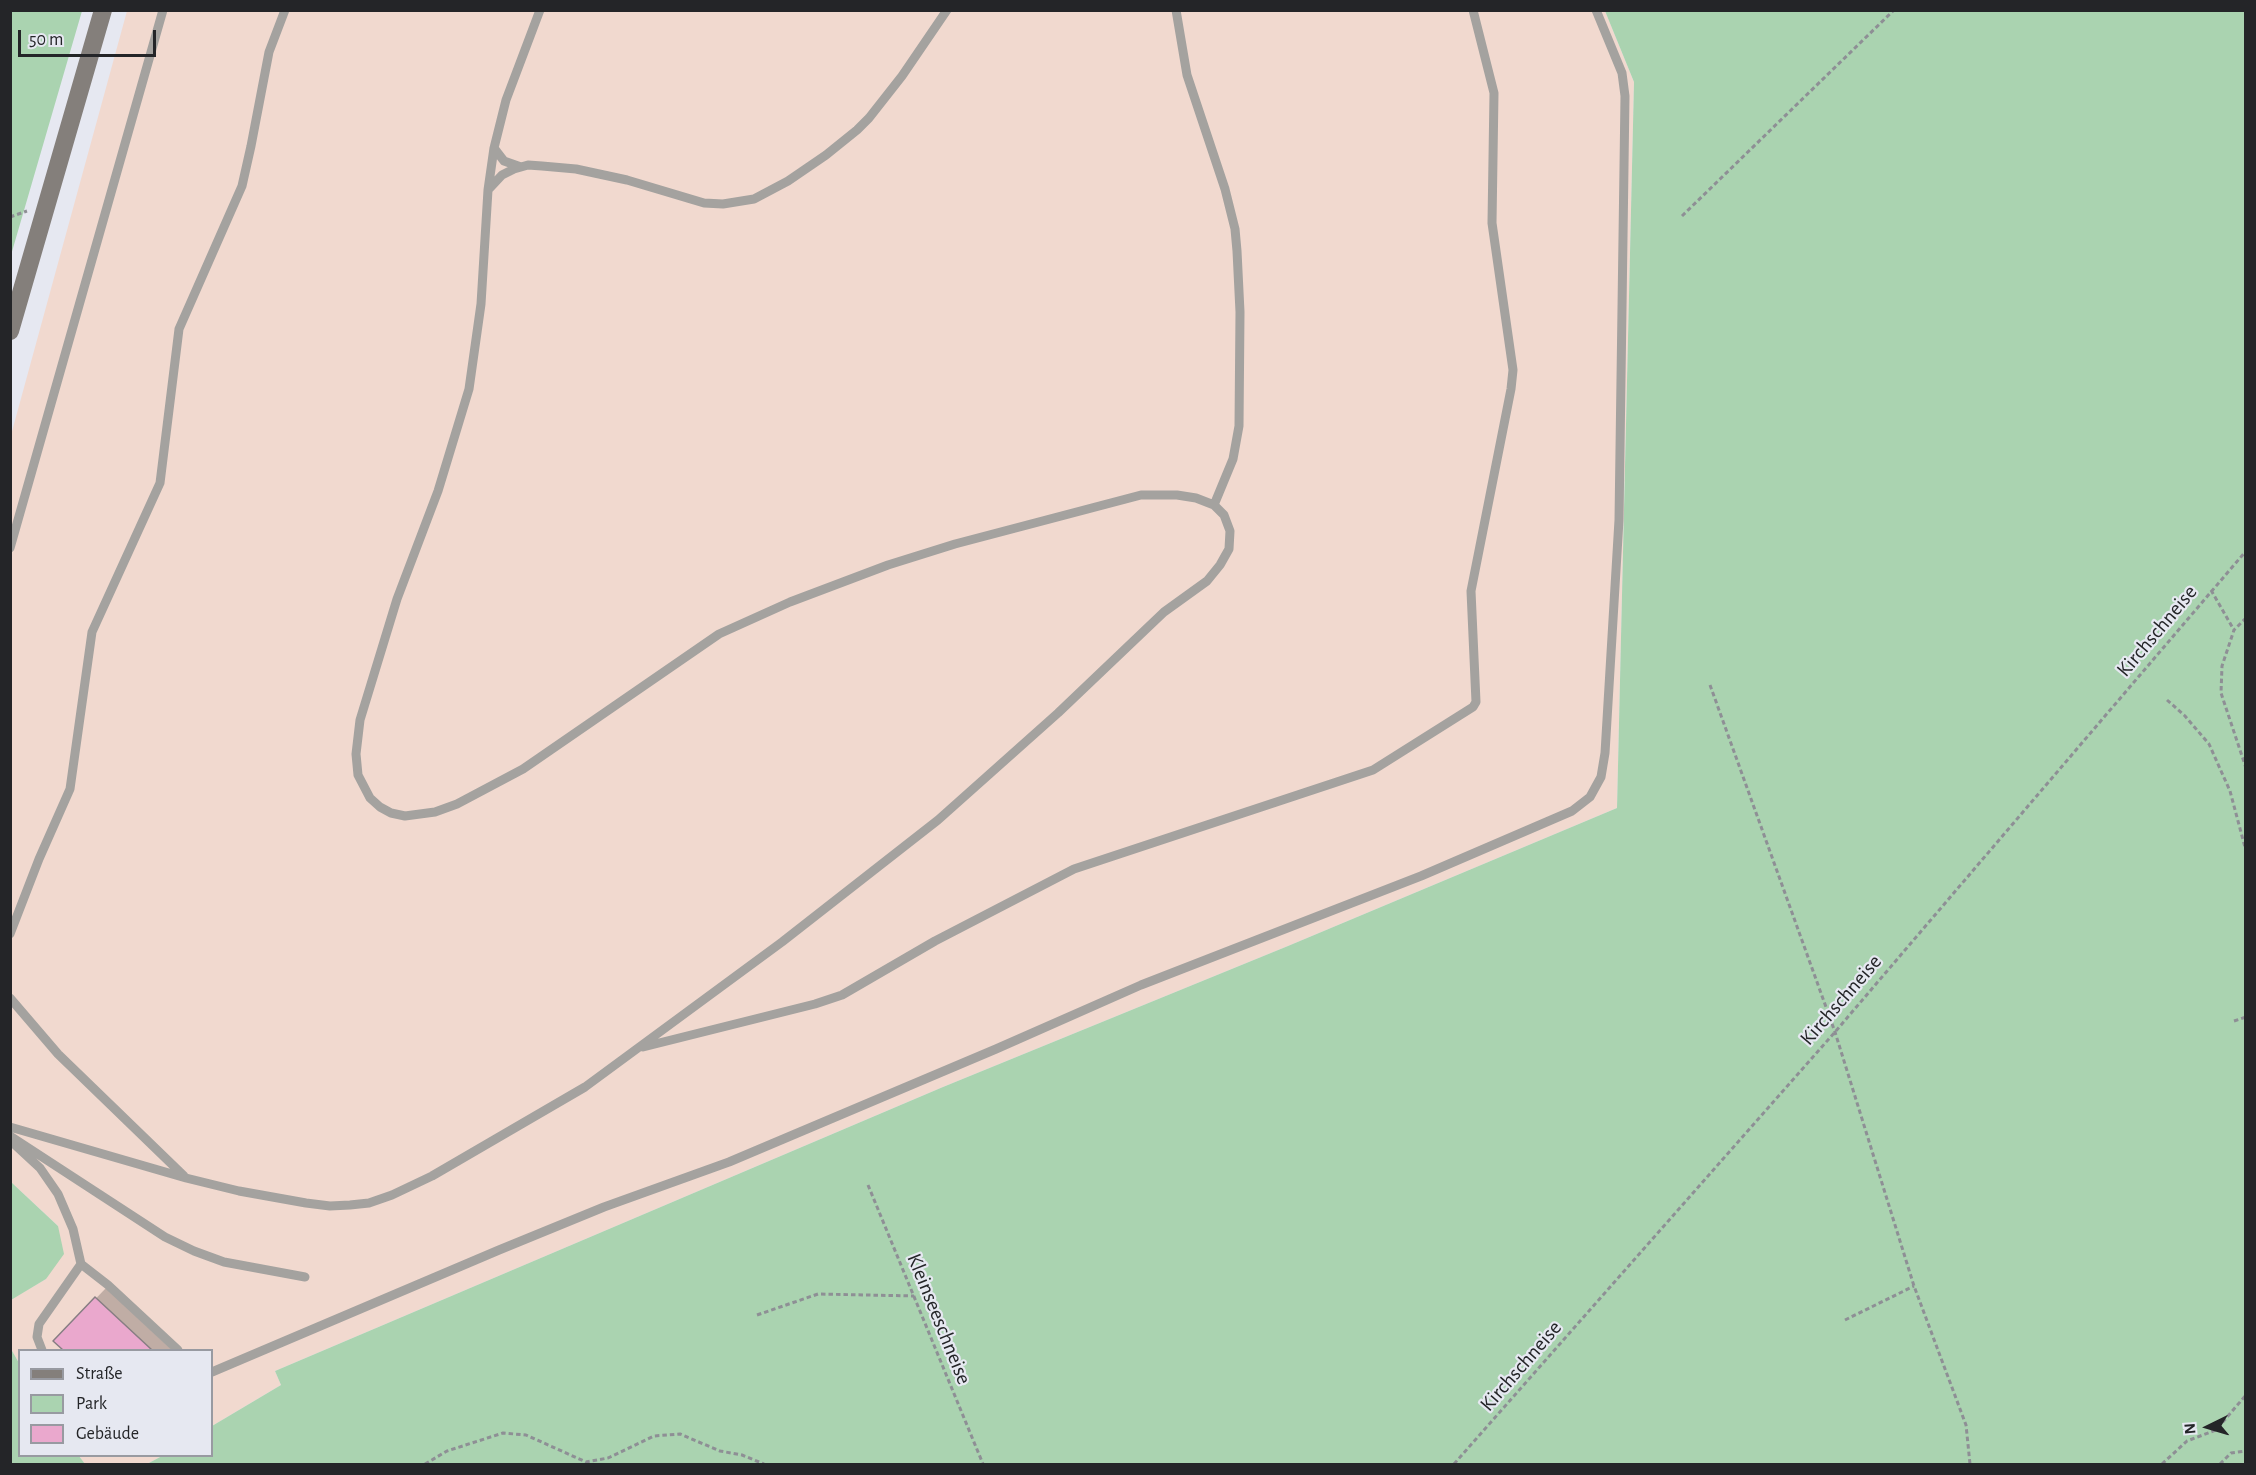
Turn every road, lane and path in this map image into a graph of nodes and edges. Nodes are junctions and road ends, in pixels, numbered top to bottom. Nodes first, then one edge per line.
1 (103, 10) edge
2 (163, 10) edge
3 (285, 10) edge
4 (540, 10) edge
5 (946, 10) edge
6 (1176, 10) edge
7 (1473, 10) edge
8 (1596, 10) edge
9 (1894, 10) edge
10 (494, 148) junction
11 (521, 167) junction
12 (488, 190) junction
13 (1682, 216) dead end
14 (10, 331) edge
15 (1214, 505) junction
16 (10, 548) edge
17 (2246, 551) edge
18 (2211, 590) junction
19 (2246, 618) edge
20 (2234, 630) junction
21 (1710, 685) dead end
22 (2167, 700) dead end
23 (2246, 768) edge
24 (2246, 851) edge
25 (10, 934) edge
26 (10, 998) edge
27 (2246, 1017) edge
28 (2234, 1021) dead end
29 (1834, 1032) junction
30 (637, 1049) junction
31 (10, 1128) edge
32 (10, 1136) edge
33 (10, 1141) edge
34 (186, 1178) junction
35 (868, 1185) dead end
36 (81, 1264) junction
37 (305, 1276) dead end
38 (1914, 1286) junction
39 (914, 1296) junction
40 (757, 1315) dead end
41 (1845, 1320) dead end
42 (42, 1349) edge
43 (177, 1349) edge
44 (213, 1372) edge
45 (2246, 1395) edge
46 (2246, 1451) edge
47 (425, 1464) edge
48 (764, 1464) edge
49 (983, 1464) edge
50 (1454, 1464) edge
51 (1970, 1464) edge
52 (2162, 1464) edge
53 (2220, 1464) edge

1 - 14 main road
2 - 16 lane
3 - 25 lane
4 - 10 lane
5 - 11 lane
6 - 15 lane
7 - 30 lane
8 - 44 lane
9 - 13 path
10 - 11 lane
10 - 12 lane
11 - 12 lane
12 - 15 lane
15 - 30 lane
17 - 18 path, Kirchschneise
18 - 20 path
18 - 29 path, Kirchschneise
19 - 20 path
20 - 23 path
21 - 29 path
22 - 24 path
26 - 34 lane
27 - 28 path
29 - 38 path
29 - 50 path, Kirchschneise
30 - 34 lane
31 - 34 lane
32 - 37 lane
33 - 36 lane
35 - 39 path, Kleinseeschneise
36 - 42 lane
36 - 43 lane
38 - 41 path
38 - 51 path
39 - 40 path
39 - 49 path, Kleinseeschneise
45 - 52 path
46 - 53 path
47 - 48 path

